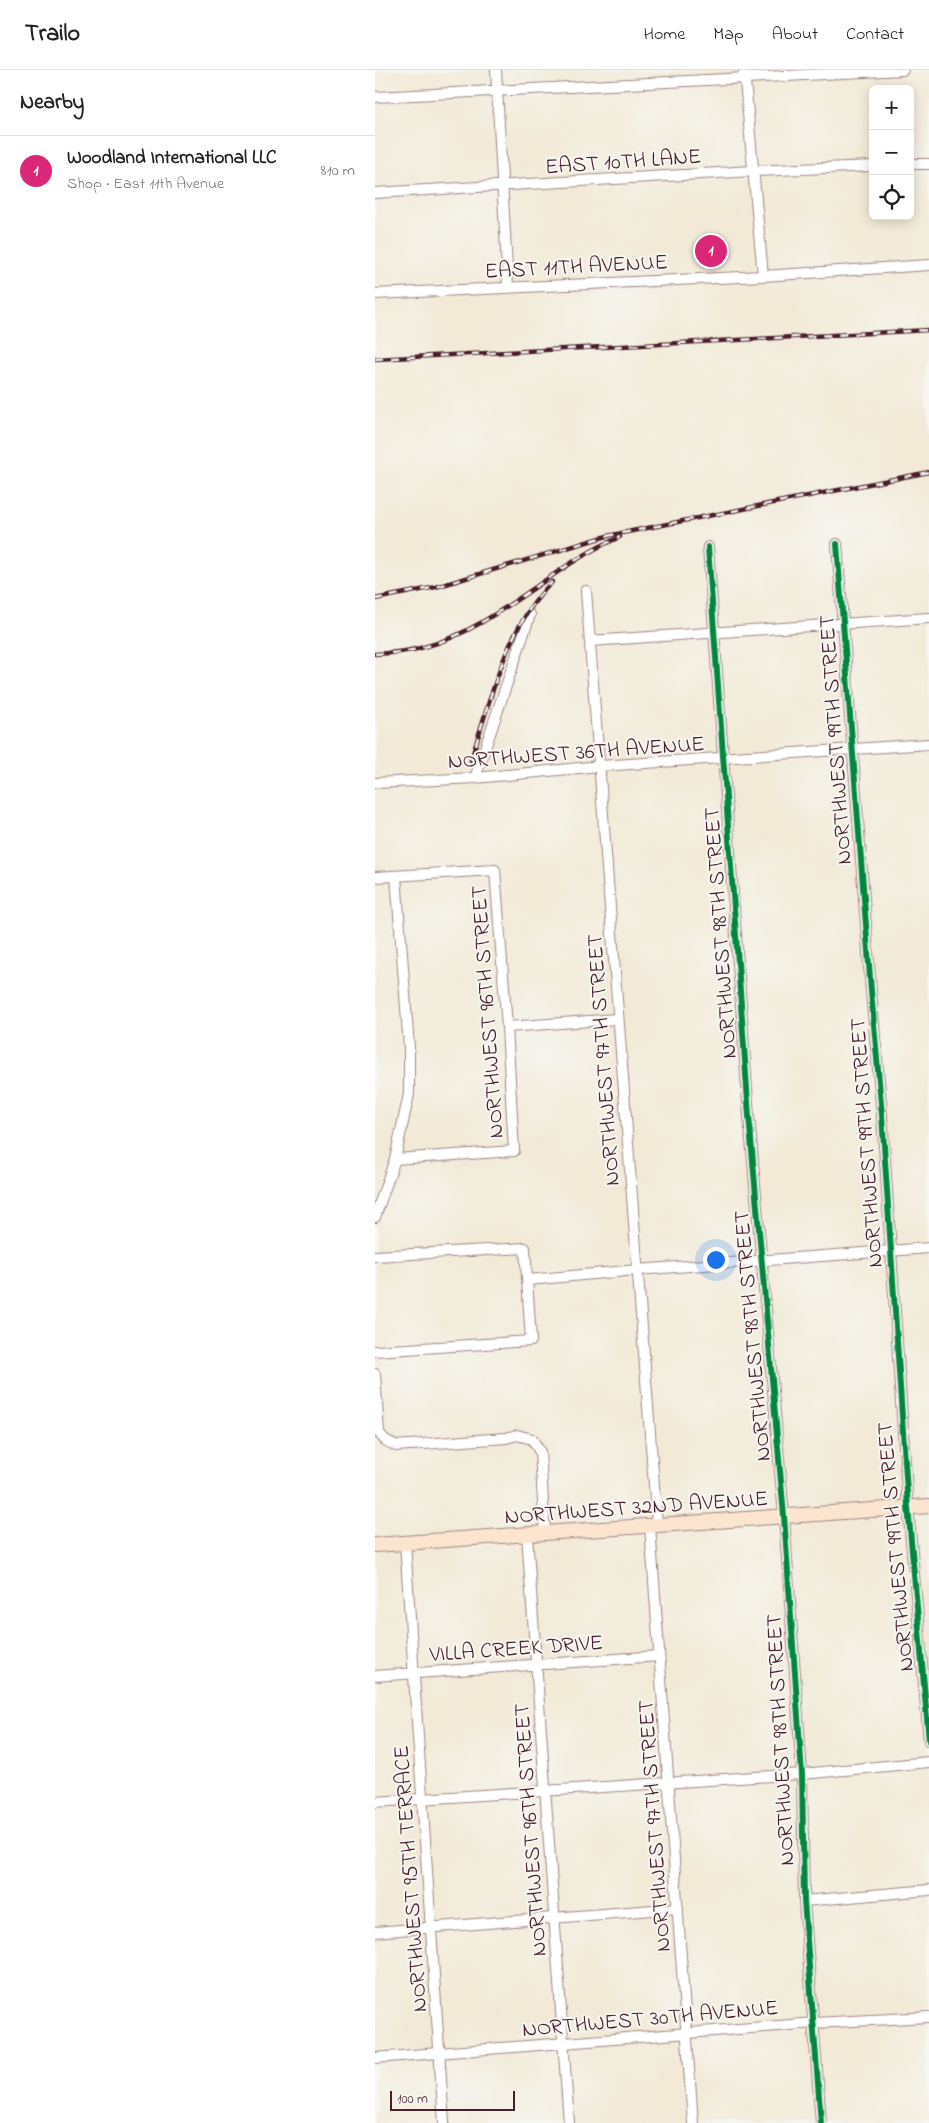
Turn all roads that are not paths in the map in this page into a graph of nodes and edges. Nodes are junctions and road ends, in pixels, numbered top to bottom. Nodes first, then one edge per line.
1 (496, 70) edge
2 (903, 70) edge
3 (745, 74) edge
4 (497, 90) junction
5 (375, 97) edge
6 (914, 164) edge
7 (929, 164) edge
8 (869, 166) edge
9 (753, 170) junction
10 (504, 186) junction
11 (375, 192) edge
12 (929, 265) edge
13 (763, 276) junction
14 (508, 287) junction
15 (375, 294) edge
16 (837, 544) dead end
17 (708, 547) dead end
18 (586, 591) dead end
19 (531, 615) dead end
20 (929, 618) edge
21 (843, 623) junction
22 (715, 633) junction
23 (590, 641) junction
24 (929, 744) edge
25 (853, 749) junction
26 (724, 759) junction
27 (600, 766) junction
28 (475, 778) junction
29 (375, 783) edge
30 (396, 876) junction
31 (375, 877) edge
32 (617, 1019) junction
33 (507, 1027) junction
34 (395, 1159) junction
35 (375, 1217) edge
36 (929, 1248) edge
37 (890, 1251) junction
38 (375, 1256) edge
39 (763, 1261) junction
40 (637, 1270) junction
41 (528, 1280) junction
42 (375, 1352) edge
43 (375, 1374) edge
44 (929, 1506) edge
45 (908, 1508) junction
46 (784, 1516) junction
47 (653, 1526) junction
48 (545, 1533) junction
49 (527, 1535) junction
50 (405, 1543) junction
51 (375, 1545) edge
52 (659, 1656) junction
53 (536, 1665) junction
54 (414, 1673) junction
55 (375, 1676) edge
56 (929, 1740) edge
57 (929, 1762) edge
58 (802, 1774) junction
59 (669, 1782) junction
60 (545, 1790) junction
61 (422, 1798) junction
62 (375, 1802) edge
63 (929, 1890) edge
64 (804, 1901) junction
65 (678, 1908) junction
66 (554, 1916) junction
67 (431, 1929) junction
68 (375, 1932) edge
69 (929, 2016) edge
70 (815, 2023) junction
71 (687, 2033) junction
72 (563, 2043) junction
73 (439, 2054) junction
74 (375, 2058) edge
75 (444, 2123) edge
76 (569, 2123) edge
77 (693, 2123) edge
78 (821, 2123) edge

1 - 4 street
2 - 3 street
3 - 4 street
3 - 9 street
4 - 5 street
4 - 10 street
6 - 7 street
8 - 9 street, EAST 10TH LANE
9 - 10 street, EAST 10TH LANE
9 - 13 street
10 - 11 street, EAST 10TH LANE
10 - 14 street
12 - 13 street, EAST 11TH AVENUE
13 - 14 street, EAST 11TH AVENUE
14 - 15 street, EAST 11TH AVENUE
16 - 21 street, NORTHWEST 99TH STREET
17 - 22 street, NORTHWEST 98TH STREET
18 - 23 street, NORTHWEST 97TH STREET
19 - 28 street
20 - 21 street
21 - 22 street
21 - 25 street, NORTHWEST 99TH STREET
22 - 23 street
22 - 26 street, NORTHWEST 98TH STREET
23 - 27 street, NORTHWEST 97TH STREET
24 - 25 street, NORTHWEST 36TH AVENUE
25 - 26 street, NORTHWEST 36TH AVENUE
25 - 37 street, NORTHWEST 99TH STREET
26 - 27 street, NORTHWEST 36TH AVENUE
26 - 39 street, NORTHWEST 98TH STREET
27 - 28 street, NORTHWEST 36TH AVENUE
27 - 32 street, NORTHWEST 97TH STREET
28 - 29 street, NORTHWEST 36TH AVENUE
30 - 31 street
30 - 33 street, NORTHWEST 96TH STREET
30 - 34 street
32 - 33 street
32 - 40 street, NORTHWEST 97TH STREET
33 - 34 street, NORTHWEST 96TH STREET
34 - 35 street
36 - 37 street
37 - 39 street
37 - 45 street, NORTHWEST 99TH STREET
38 - 41 street
39 - 40 street
39 - 46 street, NORTHWEST 98TH STREET
40 - 41 street
40 - 47 street, NORTHWEST 97TH STREET
41 - 42 street
43 - 48 street
44 - 45 main road, NORTHWEST 32ND AVENUE
45 - 46 main road, NORTHWEST 32ND AVENUE
45 - 56 street, NORTHWEST 99TH STREET
46 - 47 main road, NORTHWEST 32ND AVENUE
46 - 58 street, NORTHWEST 98TH STREET
47 - 48 main road, NORTHWEST 32ND AVENUE
47 - 52 street, NORTHWEST 97TH STREET
48 - 49 main road, NORTHWEST 32ND AVENUE
49 - 50 main road, NORTHWEST 32ND AVENUE
49 - 53 street, NORTHWEST 96TH STREET
50 - 51 main road, NORTHWEST 32ND AVENUE
50 - 54 street, NORTHWEST 95TH TERRACE
52 - 53 street, VILLA CREEK DRIVE
52 - 59 street, NORTHWEST 97TH STREET
53 - 54 street, VILLA CREEK DRIVE
53 - 60 street, NORTHWEST 96TH STREET
54 - 55 street, VILLA CREEK DRIVE
54 - 61 street, NORTHWEST 95TH TERRACE
57 - 58 street
58 - 59 street
58 - 64 street, NORTHWEST 98TH STREET
59 - 60 street
59 - 65 street, NORTHWEST 97TH STREET
60 - 61 street
60 - 66 street, NORTHWEST 96TH STREET
61 - 62 street
61 - 67 street, NORTHWEST 95TH TERRACE
63 - 64 street
64 - 70 street, NORTHWEST 98TH STREET
65 - 66 street
65 - 71 street, NORTHWEST 97TH STREET
66 - 67 street
66 - 72 street, NORTHWEST 96TH STREET
67 - 68 street
67 - 73 street, NORTHWEST 95TH TERRACE
69 - 70 street, NORTHWEST 30TH AVENUE
70 - 71 street, NORTHWEST 30TH AVENUE
70 - 78 street, NORTHWEST 98TH STREET
71 - 72 street, NORTHWEST 30TH AVENUE
71 - 77 street, NORTHWEST 97TH STREET
72 - 73 street, NORTHWEST 30TH AVENUE
72 - 76 street, NORTHWEST 96TH STREET
73 - 74 street, NORTHWEST 30TH AVENUE
73 - 75 street, NORTHWEST 95TH TERRACE

